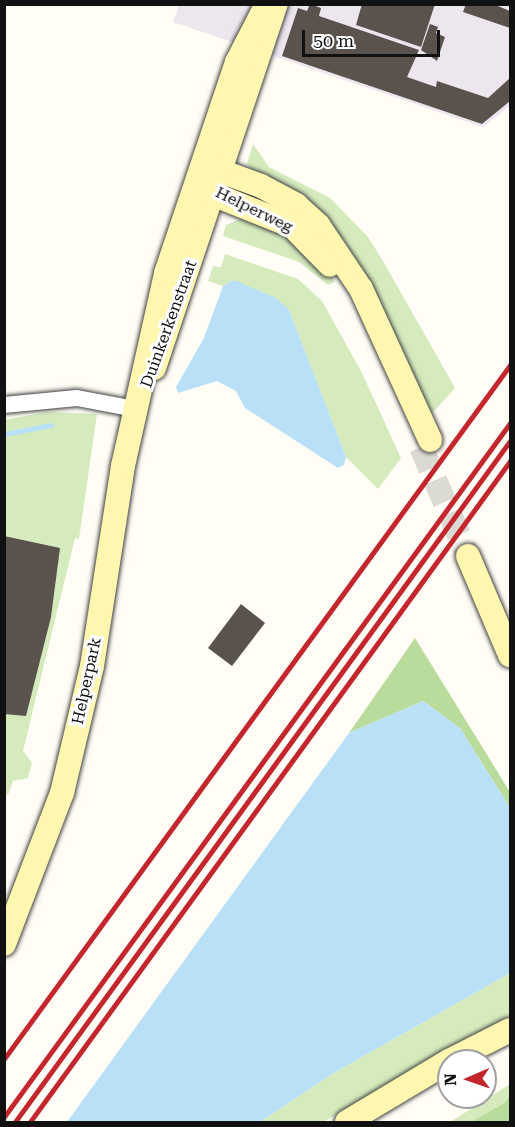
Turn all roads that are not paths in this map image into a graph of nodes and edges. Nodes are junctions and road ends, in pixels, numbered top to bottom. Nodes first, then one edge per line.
1 (267, 4) edge
2 (276, 4) edge
3 (212, 181) junction
4 (4, 405) edge
5 (136, 409) junction
6 (426, 443) tunnel mouth
7 (510, 629) edge
8 (510, 656) edge
9 (4, 944) edge
10 (510, 1030) edge
11 (473, 1049) edge
12 (437, 1068) edge
13 (347, 1122) edge

1 - 3 main road, Duinkerkenstraat
2 - 3 main road, Duinkerkenstraat
3 - 5 main road, Duinkerkenstraat
3 - 6 main road, Helperweg
4 - 5 street
5 - 9 main road, Helperpark
7 - 8 main road
10 - 11 main road
12 - 13 main road

